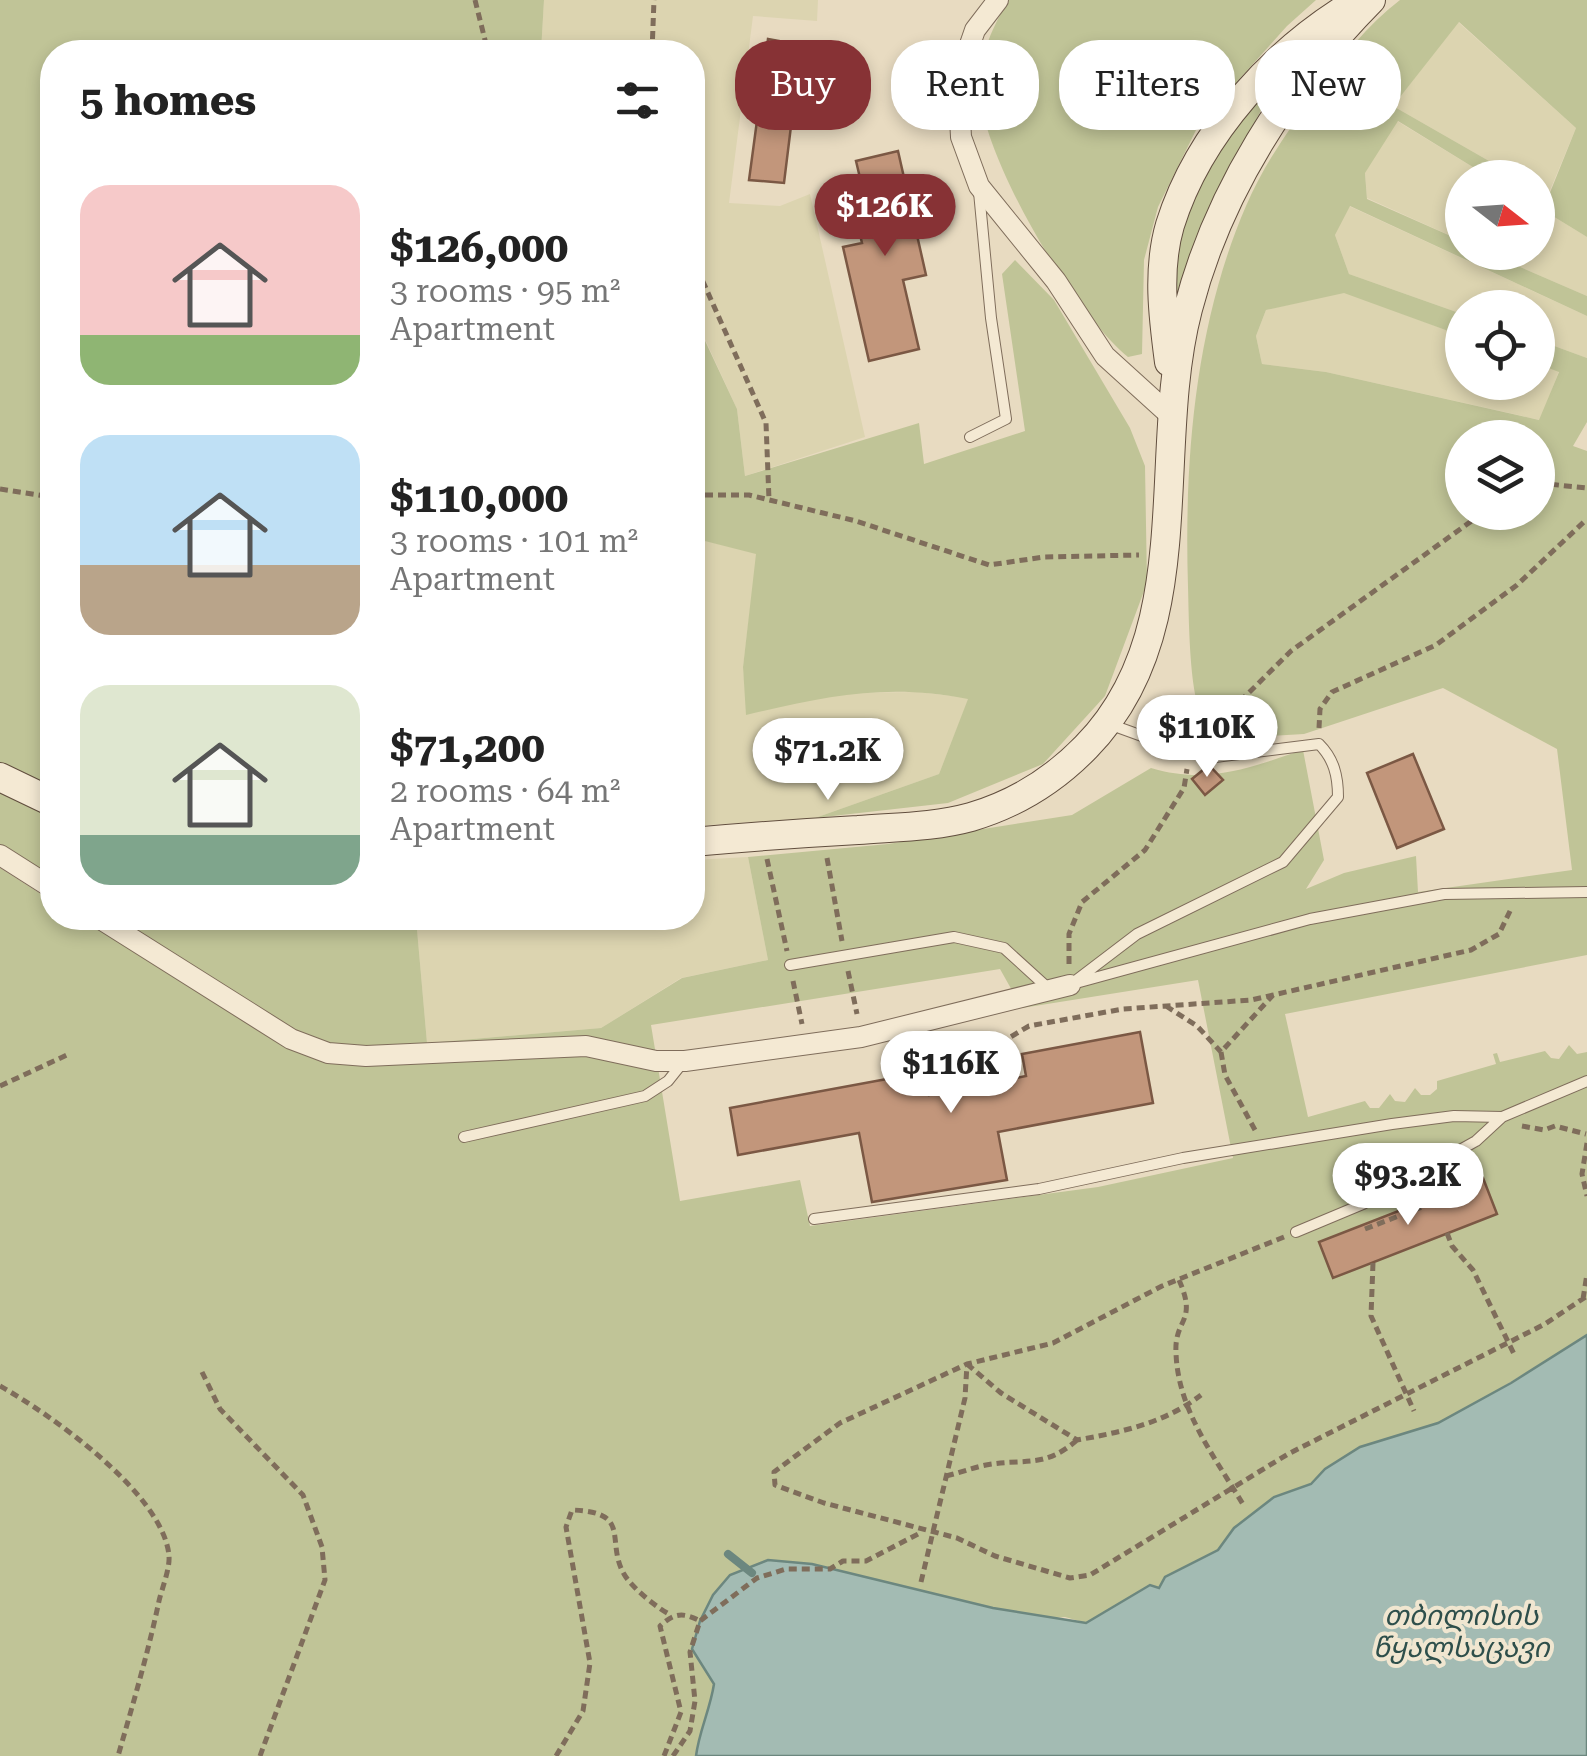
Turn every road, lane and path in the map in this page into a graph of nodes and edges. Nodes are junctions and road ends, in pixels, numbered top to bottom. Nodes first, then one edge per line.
1 (475, 0) edge
2 (654, 0) edge
3 (998, 0) edge
4 (1360, 0) edge
5 (1371, 0) edge
6 (485, 40) edge
7 (652, 40) edge
8 (979, 186) junction
9 (705, 286) edge
10 (1172, 384) junction
11 (1170, 414) junction
12 (970, 437) dead end
13 (1555, 485) edge
14 (0, 488) edge
15 (1587, 488) edge
16 (705, 495) edge
17 (40, 496) edge
18 (769, 500) junction
19 (1587, 519) edge
20 (1459, 530) edge
21 (1164, 555) junction
22 (1108, 724) junction
23 (1319, 744) junction
24 (1189, 753) junction
25 (0, 778) edge
26 (40, 796) edge
27 (705, 841) edge
28 (0, 855) edge
29 (767, 859) dead end
30 (828, 864) dead end
31 (40, 880) edge
32 (1510, 891) junction
33 (1587, 892) edge
34 (118, 930) edge
35 (845, 954) junction
36 (790, 965) junction
37 (1060, 987) junction
38 (1275, 994) junction
39 (854, 998) dead end
40 (798, 1006) dead end
41 (1165, 1006) junction
42 (946, 1050) dead end
43 (1220, 1052) junction
44 (69, 1054) dead end
45 (685, 1060) junction
46 (1587, 1081) edge
47 (0, 1086) edge
48 (1502, 1117) junction
49 (1586, 1134) edge
50 (464, 1137) dead end
51 (1587, 1143) edge
52 (1266, 1144) junction
53 (1587, 1196) edge
54 (1438, 1207) dead end
55 (814, 1219) dead end
56 (1364, 1230) dead end
57 (1296, 1232) joint
58 (1448, 1233) dead end
59 (1373, 1263) dead end
60 (1587, 1274) edge
61 (1179, 1280) junction
62 (1585, 1297) edge
63 (1508, 1342) junction
64 (1514, 1354) dead end
65 (967, 1364) junction
66 (202, 1372) dead end
67 (0, 1386) edge
68 (1406, 1394) junction
69 (1201, 1395) dead end
70 (1184, 1408) junction
71 (1414, 1411) dead end
72 (1077, 1440) junction
73 (946, 1476) junction
74 (1234, 1488) junction
75 (1244, 1506) dead end
76 (924, 1530) junction
77 (935, 1532) junction
78 (921, 1582) dead end
79 (671, 1615) junction
80 (700, 1621) junction
81 (118, 1756) edge
82 (260, 1756) edge
83 (556, 1756) edge
84 (664, 1756) edge
85 (673, 1756) edge

1 - 6 path
2 - 7 path
3 - 8 street
4 - 10 main road
5 - 10 main road
8 - 11 street
8 - 12 lane
9 - 18 path
10 - 11 main road
11 - 21 main road
13 - 15 path
14 - 17 path
16 - 18 path
18 - 21 path
19 - 23 path
20 - 24 path
21 - 22 main road
22 - 24 lane
22 - 27 main road
23 - 24 lane
23 - 37 lane
24 - 37 path
25 - 26 main road
28 - 31 street
29 - 36 path
30 - 35 path
32 - 33 lane
32 - 37 lane
32 - 38 path
34 - 45 street
35 - 36 lane
35 - 37 lane
35 - 39 path
36 - 40 path
37 - 45 street
38 - 41 path
38 - 43 path
41 - 42 path
41 - 43 path
43 - 52 path
44 - 47 path
45 - 50 lane
46 - 48 lane
48 - 49 path
48 - 52 lane
48 - 57 lane
49 - 51 path
51 - 53 path
52 - 55 lane
54 - 56 path
57 - 61 path
58 - 63 path
59 - 68 path
60 - 62 path
61 - 65 path
61 - 70 path
62 - 63 path
63 - 64 path
63 - 68 path
65 - 72 path
65 - 73 path
65 - 76 path
66 - 82 path
67 - 81 path
68 - 71 path
68 - 74 path
69 - 70 path
70 - 72 path
70 - 74 path
72 - 73 path
73 - 77 path
74 - 75 path
74 - 77 path
76 - 77 path
76 - 80 path
77 - 78 path
79 - 80 path
79 - 83 path
79 - 84 path
80 - 85 path

